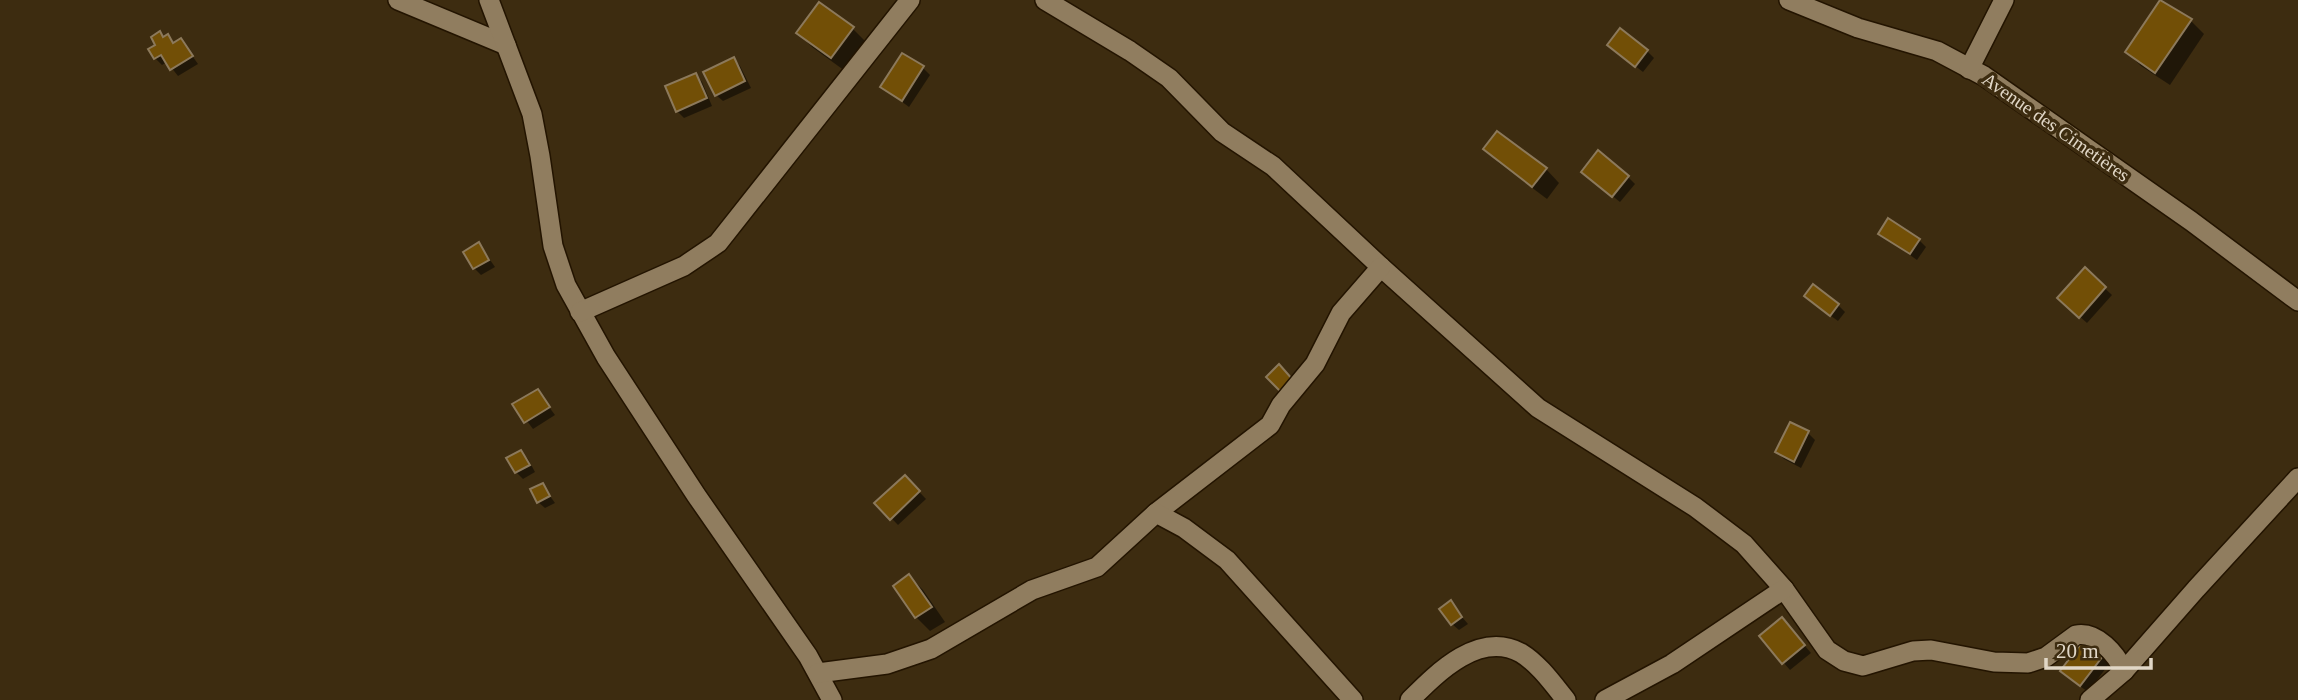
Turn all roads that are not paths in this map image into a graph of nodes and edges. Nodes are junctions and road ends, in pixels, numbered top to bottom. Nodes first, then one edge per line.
1 (398, 0) edge
2 (489, 0) edge
3 (910, 0) edge
4 (1045, 0) edge
5 (1789, 0) edge
6 (2004, 0) edge
7 (506, 45) junction
8 (1969, 69) junction
9 (1381, 267) junction
10 (2298, 301) edge
11 (580, 312) junction
12 (2298, 478) edge
13 (1156, 513) junction
14 (1784, 589) junction
15 (2124, 671) junction
16 (818, 673) junction
17 (832, 700) edge
18 (1353, 700) edge
19 (1410, 700) edge
20 (1566, 700) edge
21 (1605, 700) edge
22 (2090, 700) edge

1 - 7 street
2 - 7 street
3 - 11 street
4 - 9 street
5 - 8 street, Avenue des Cimetières
6 - 8 street
7 - 11 street
8 - 10 street, Avenue des Cimetières
9 - 13 street
9 - 14 street
11 - 16 street
12 - 15 street
13 - 16 street
13 - 18 street
14 - 15 street
14 - 21 street
15 - 22 street
16 - 17 street
19 - 20 street

